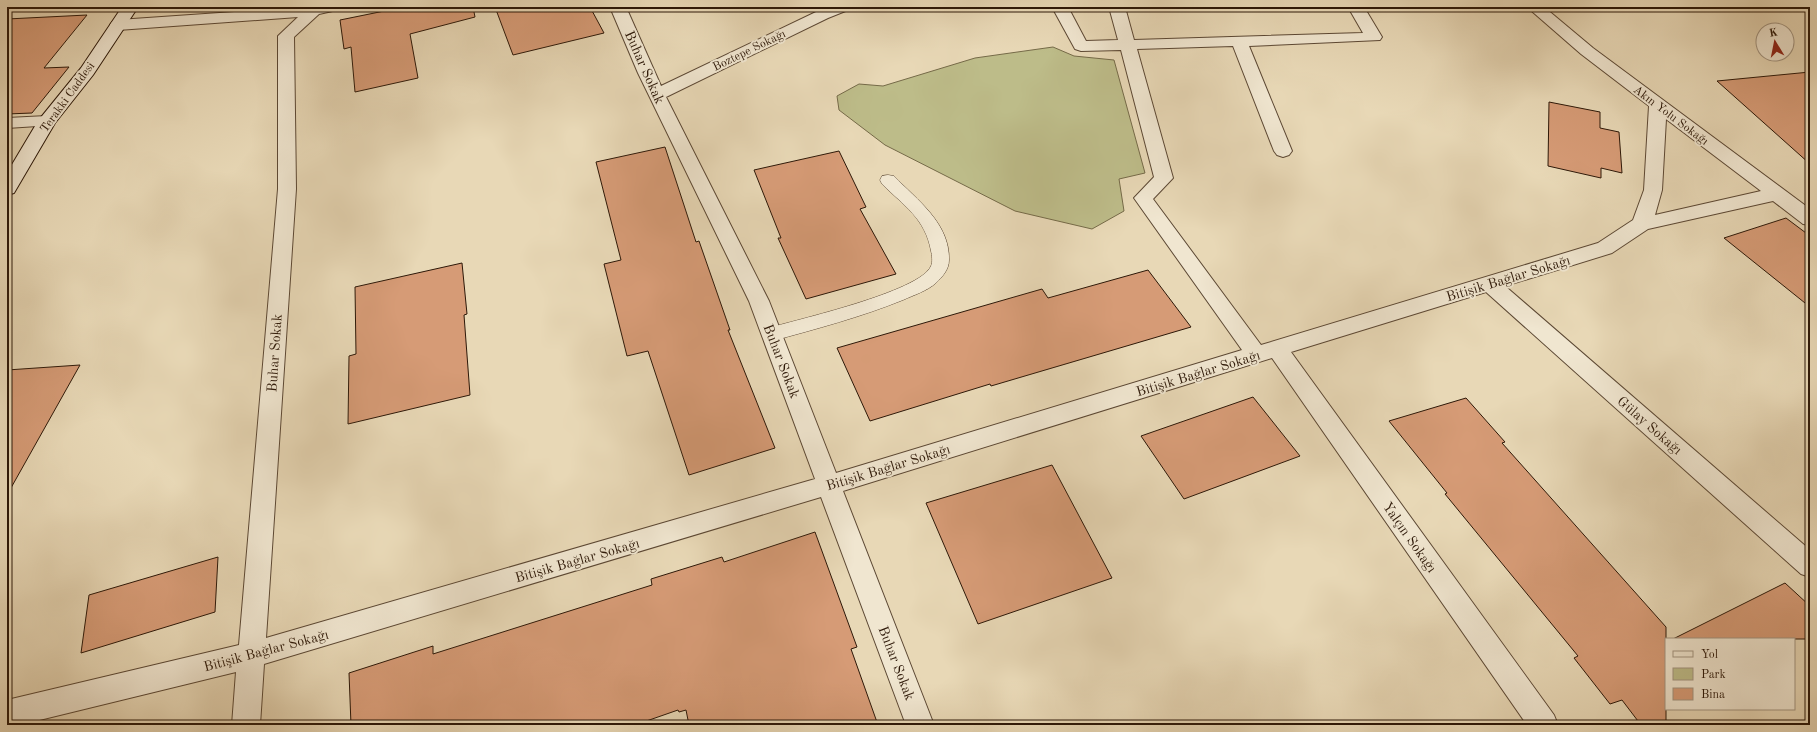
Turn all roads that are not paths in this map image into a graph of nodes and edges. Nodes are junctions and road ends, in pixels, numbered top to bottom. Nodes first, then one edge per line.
1 (130, 7) edge
2 (618, 7) edge
3 (843, 7) edge
4 (1060, 7) edge
5 (1117, 7) edge
6 (1356, 7) edge
7 (1535, 7) edge
8 (323, 9) edge
9 (118, 25) junction
10 (1240, 40) junction
11 (1127, 44) junction
12 (657, 95) junction
13 (1658, 105) junction
14 (47, 121) junction
15 (7, 123) edge
16 (1283, 150) dead end
17 (888, 180) dead end
18 (7, 189) edge
19 (1776, 194) junction
20 (1810, 219) edge
21 (1642, 224) junction
22 (1490, 284) junction
23 (772, 334) junction
24 (1267, 352) junction
25 (829, 485) junction
26 (1810, 566) edge
27 (252, 655) junction
28 (7, 714) edge
29 (246, 725) edge
30 (920, 725) edge
31 (1544, 725) edge

1 - 9 street, Terakki Caddesi
2 - 12 street, Buhar Sokak
3 - 12 street, Boztepe Sokağı
4 - 11 street
5 - 11 street
6 - 10 street
7 - 13 street, Akın Yolu Sokağı
8 - 9 street
8 - 27 street, Buhar Sokak
9 - 14 street, Terakki Caddesi
10 - 11 street
10 - 16 street
11 - 24 street, Yalçın Sokağı
12 - 23 street, Buhar Sokak
13 - 19 street, Akın Yolu Sokağı
13 - 21 street
14 - 15 street
14 - 18 street, Terakki Caddesi
17 - 23 lane
19 - 20 street, Akın Yolu Sokağı
19 - 21 street
21 - 22 street, Bitişik Bağlar Sokağı
22 - 24 street, Bitişik Bağlar Sokağı
22 - 26 street, Gülay Sokağı
23 - 25 street, Buhar Sokak
24 - 25 street, Bitişik Bağlar Sokağı
24 - 31 street, Yalçın Sokağı
25 - 27 street, Bitişik Bağlar Sokağı
25 - 30 street, Buhar Sokak
27 - 28 street, Bitişik Bağlar Sokağı
27 - 29 street, Buhar Sokak

